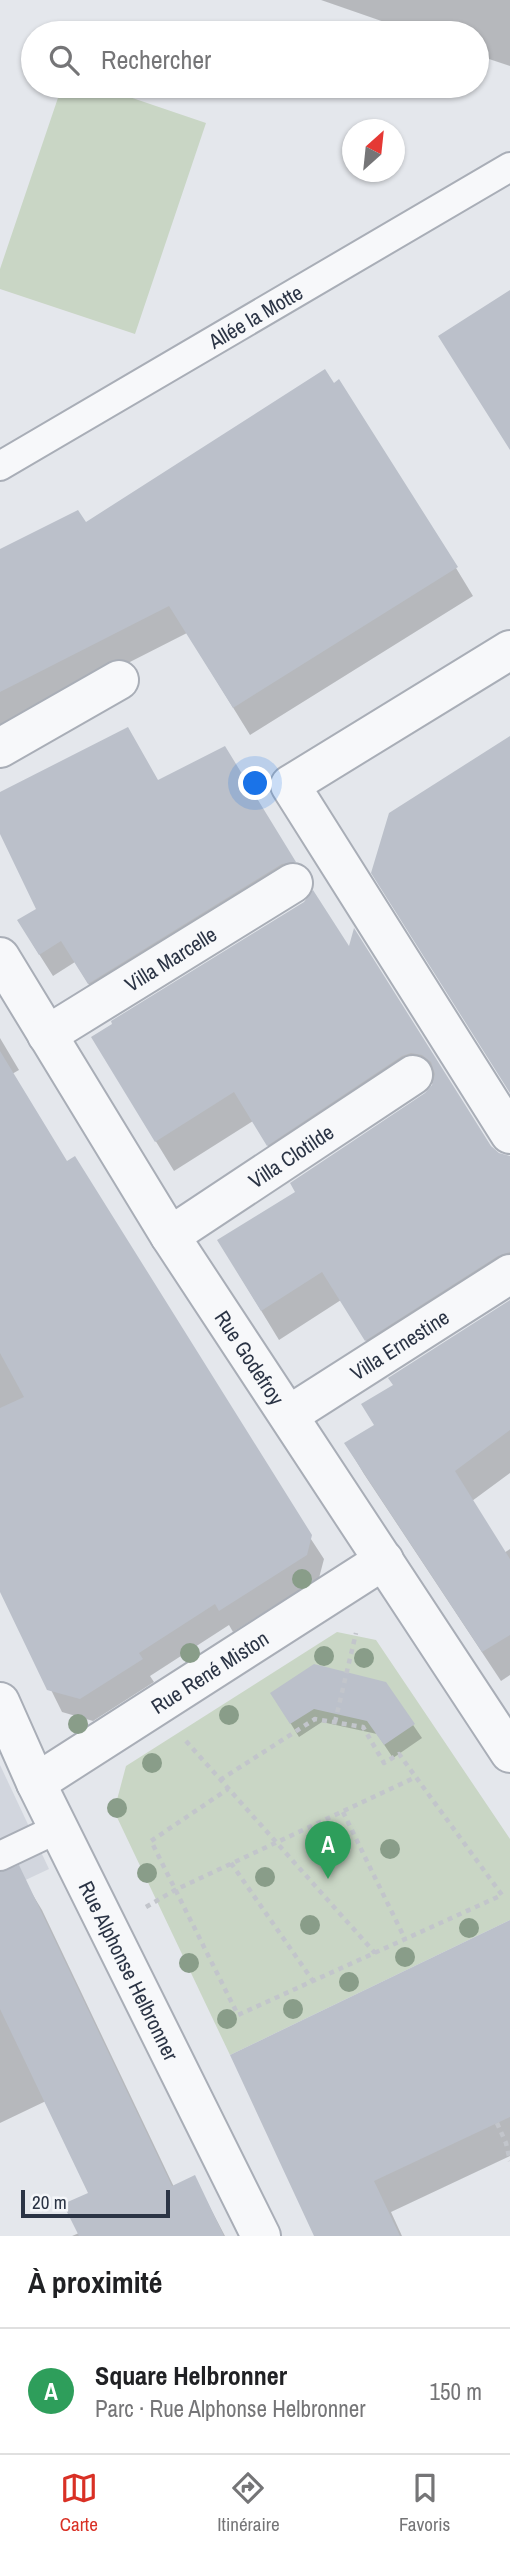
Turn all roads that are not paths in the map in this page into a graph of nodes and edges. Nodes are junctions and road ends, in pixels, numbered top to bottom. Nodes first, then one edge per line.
1 (510, 167) edge
2 (0, 466) edge
3 (510, 650) edge
4 (119, 680) dead end
5 (0, 748) edge
6 (293, 883) dead end
7 (0, 957) edge
8 (47, 1035) junction
9 (413, 1075) dead end
10 (510, 1134) edge
11 (170, 1236) junction
12 (510, 1274) edge
13 (289, 1415) junction
14 (384, 1560) junction
15 (0, 1703) edge
16 (505, 1735) edge
17 (36, 1783) junction
18 (59, 1828) junction
19 (0, 1856) edge
20 (261, 2236) edge

1 - 2 lane, Allée la Motte
3 - 10 street
4 - 5 street
6 - 8 street, Villa Marcelle
7 - 8 street, Rue Godefroy
8 - 11 street, Rue Godefroy
9 - 11 street, Villa Clotilde
11 - 13 street, Rue Godefroy
12 - 13 street, Villa Ernestine
13 - 14 street, Rue Godefroy
14 - 16 street, Rue Godefroy
14 - 17 street, Rue René Miston
15 - 17 street, Rue Alphonse Helbronner
17 - 18 street, Rue Alphonse Helbronner
18 - 19 lane
18 - 20 street, Rue Alphonse Helbronner

